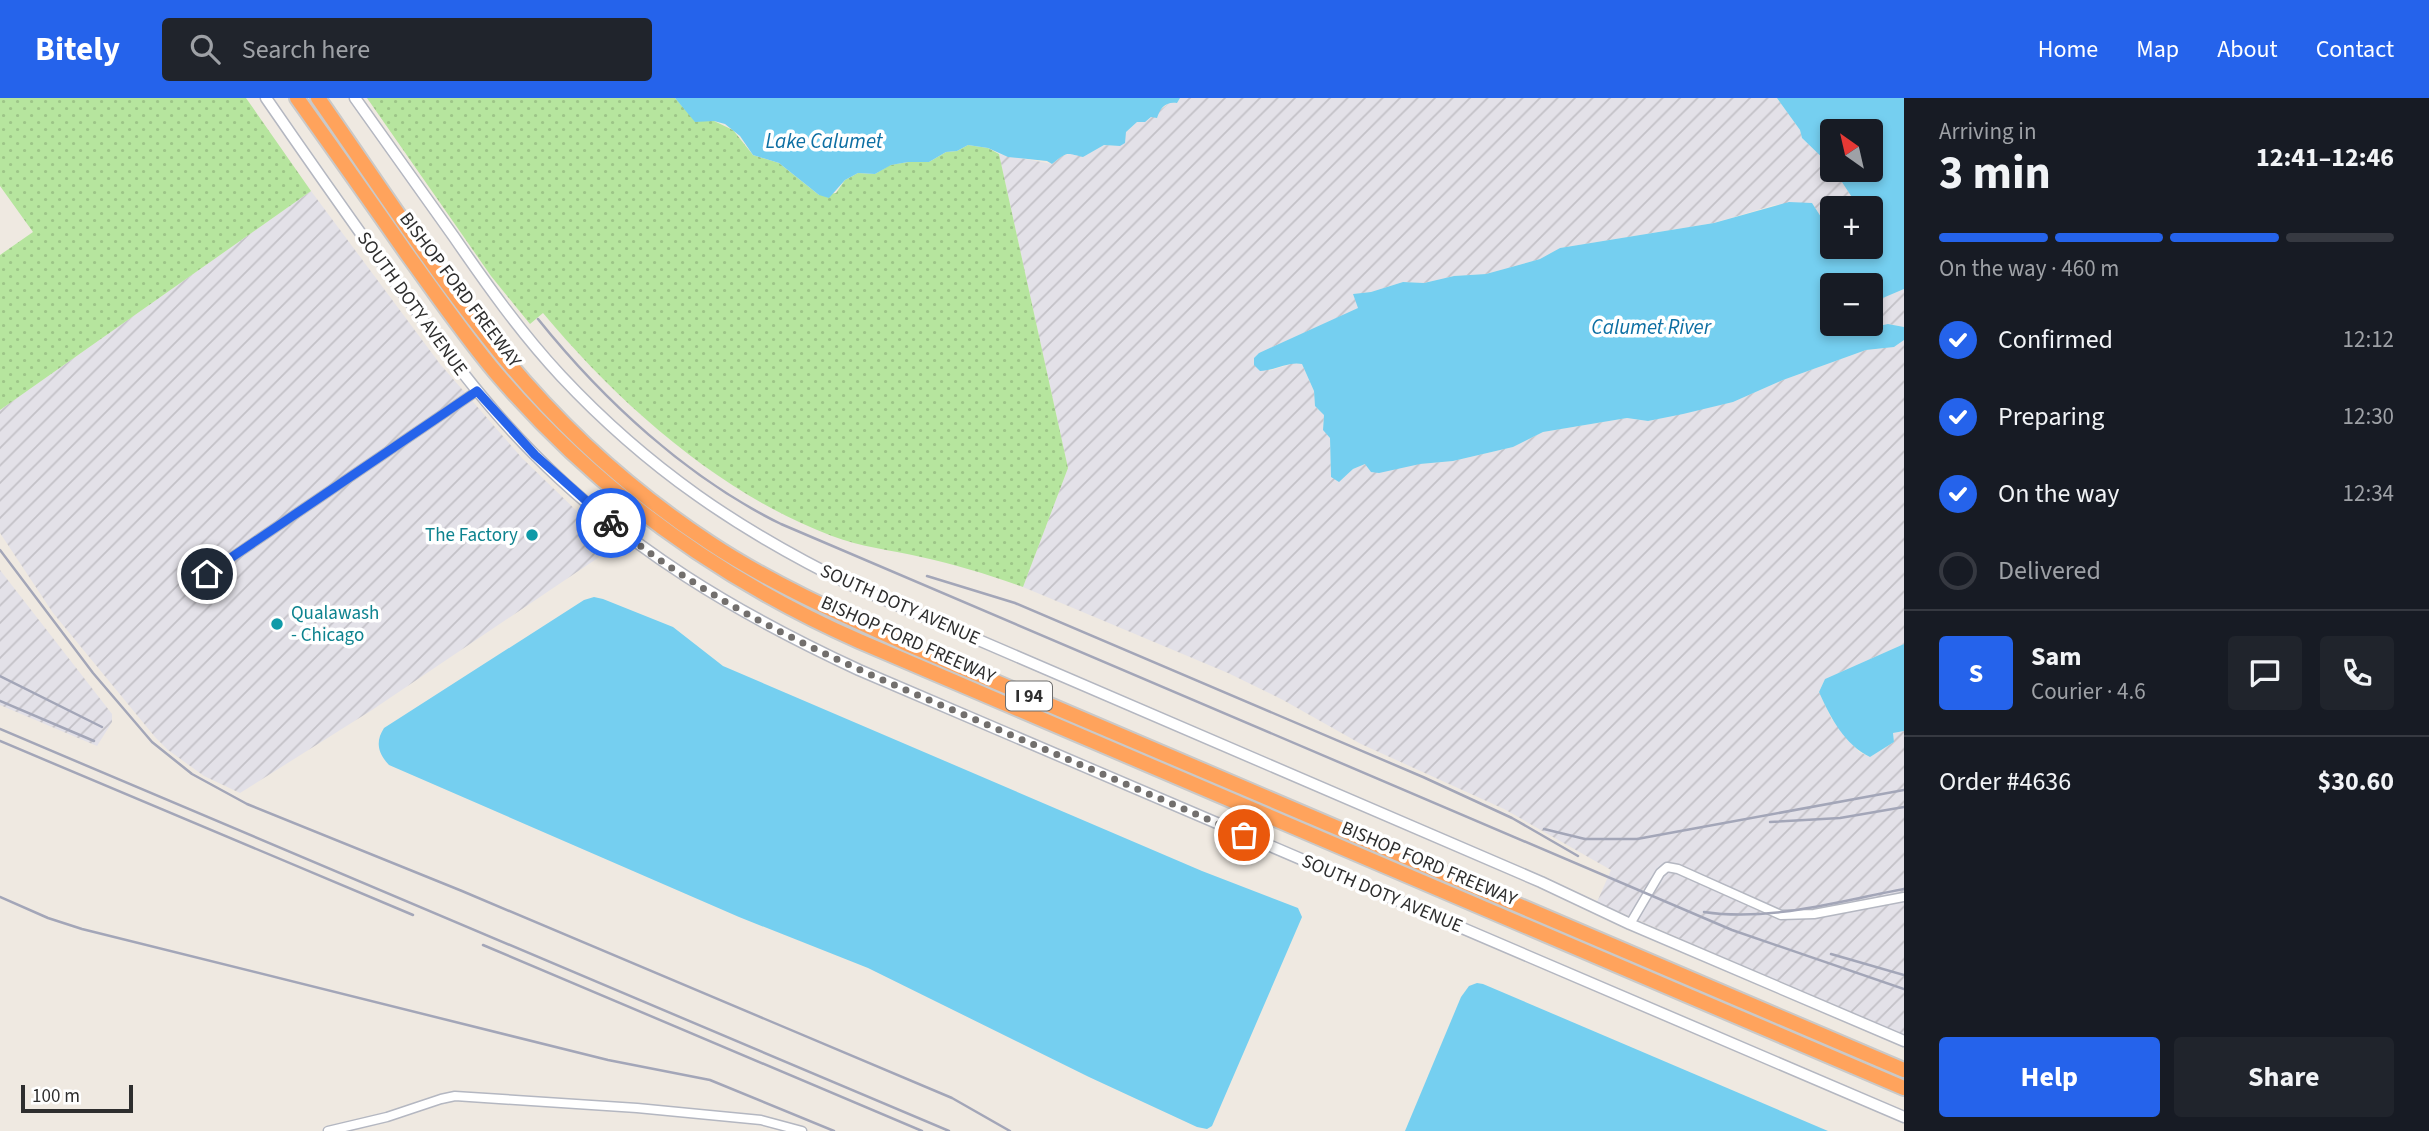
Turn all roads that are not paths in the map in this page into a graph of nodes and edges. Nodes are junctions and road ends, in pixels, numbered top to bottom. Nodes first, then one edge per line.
1 (266, 98) edge
2 (298, 98) edge
3 (317, 98) edge
4 (355, 98) edge
5 (477, 391) junction
6 (207, 574) dead end
7 (1904, 897) edge
8 (1630, 924) junction
9 (1904, 1041) edge
10 (1904, 1070) edge
11 (1904, 1088) edge
12 (1904, 1117) edge
13 (328, 1131) edge
14 (802, 1131) edge

1 - 5 street, SOUTH DOTY AVENUE
2 - 11 highway, BISHOP FORD FREEWAY / I 94
3 - 10 highway, BISHOP FORD FREEWAY / I 94
4 - 8 street, SOUTH DOTY AVENUE
5 - 6 street
5 - 12 street, SOUTH DOTY AVENUE
7 - 8 street
8 - 9 street, SOUTH DOTY AVENUE
13 - 14 street

